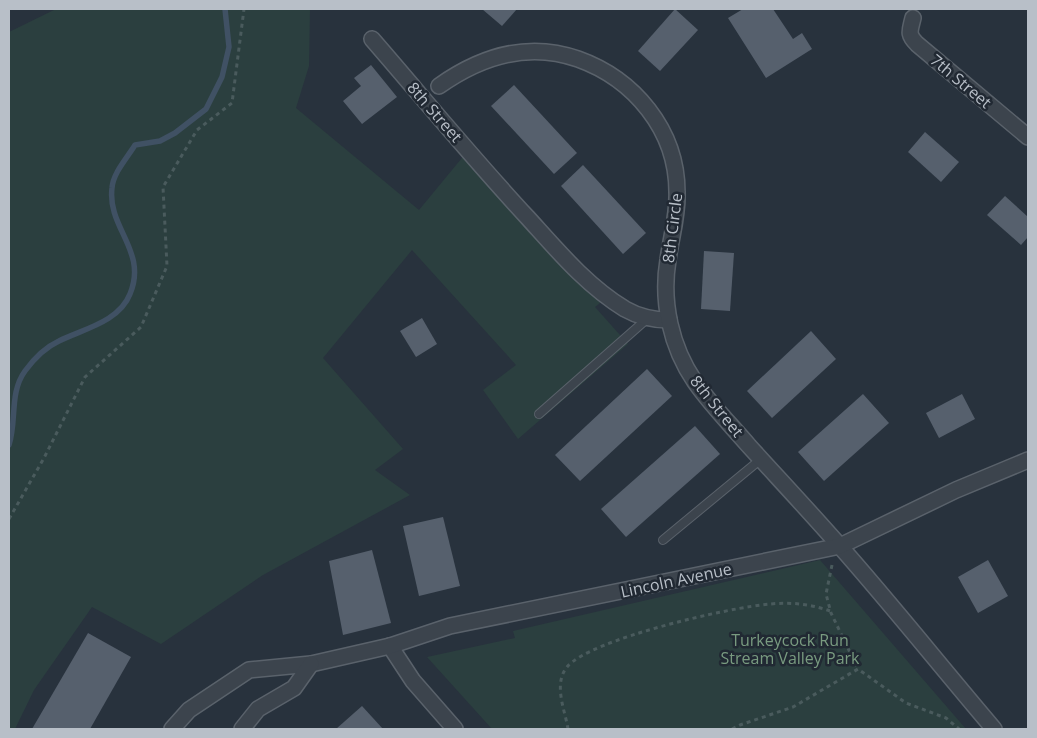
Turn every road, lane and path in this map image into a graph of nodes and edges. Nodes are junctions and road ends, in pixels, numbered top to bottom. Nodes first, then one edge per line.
1 (244, 9) edge
2 (913, 18) dead end
3 (372, 39) dead end
4 (439, 86) dead end
5 (1028, 137) edge
6 (648, 318) junction
7 (669, 320) junction
8 (539, 414) dead end
9 (762, 459) junction
10 (1028, 460) edge
11 (9, 519) edge
12 (663, 540) dead end
13 (840, 546) junction
14 (830, 611) junction
15 (390, 646) junction
16 (311, 664) junction
17 (858, 669) junction
18 (172, 729) edge
19 (242, 729) edge
20 (455, 729) edge
21 (568, 729) edge
22 (732, 729) edge
23 (959, 729) edge
24 (994, 729) edge

1 - 11 path
2 - 5 street, 7th Street
3 - 6 street, 8th Street
4 - 7 street, 8th Circle
6 - 7 street, 8th Street
6 - 8 lane
7 - 9 street, 8th Street
9 - 12 lane
9 - 13 street, 8th Street
10 - 13 street, Lincoln Avenue
13 - 14 path
13 - 15 street, Lincoln Avenue
13 - 24 street, 8th Street
14 - 17 path
14 - 21 path
15 - 16 street, Lincoln Avenue
15 - 20 street
16 - 18 street, Lincoln Avenue
16 - 19 street
17 - 22 path
17 - 23 path

